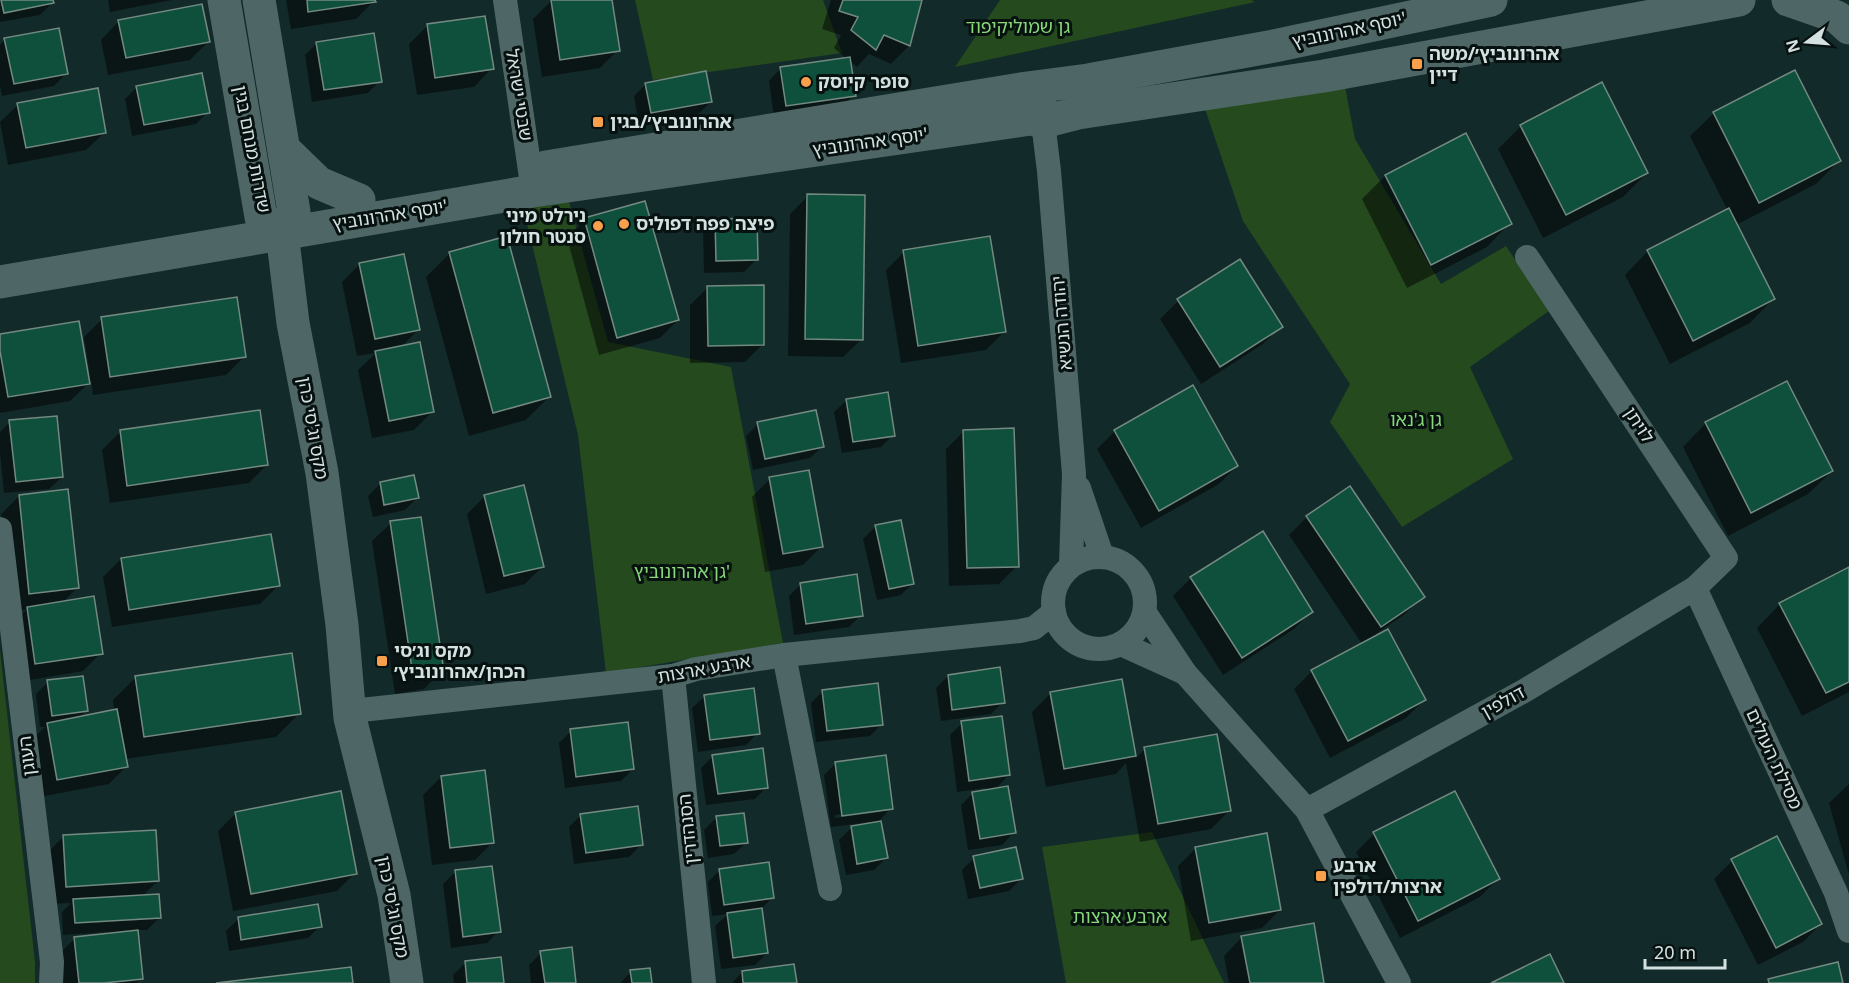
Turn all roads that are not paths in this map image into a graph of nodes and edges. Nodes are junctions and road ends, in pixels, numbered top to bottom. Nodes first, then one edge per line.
1 (224, 0) edge
2 (259, 0) edge
3 (505, 0) edge
4 (1491, 0) edge
5 (1739, 0) edge
6 (1788, 0) edge
7 (1849, 28) edge
8 (1055, 85) junction
9 (1078, 114) junction
10 (1043, 122) junction
11 (285, 150) junction
12 (1049, 171) junction
13 (531, 180) junction
14 (359, 200) junction
15 (279, 221) junction
16 (1527, 257) dead end
17 (0, 261) edge
18 (0, 282) edge
19 (1074, 474) junction
20 (0, 529) edge
21 (1102, 556) junction
22 (1071, 565) junction
23 (1695, 588) junction
24 (1054, 612) junction
25 (1145, 613) junction
26 (1121, 644) junction
27 (784, 655) junction
28 (1185, 673) junction
29 (673, 676) junction
30 (356, 714) junction
31 (1307, 810) junction
32 (830, 889) dead end
33 (1849, 931) edge
34 (51, 983) edge
35 (407, 983) edge
36 (704, 983) edge
37 (1399, 983) edge

1 - 15 street, שדרות מנחם בגין
2 - 11 street, שדרות מנחם בגין
3 - 13 street, שבטי ישראל
4 - 8 street, יוסף אהרונוביץ'
5 - 9 street, יוסף אהרונוביץ'
6 - 7 street
8 - 10 street, יהודה הנשיא
8 - 13 street, יוסף אהרונוביץ'
9 - 10 street, יוסף אהרונוביץ'
9 - 12 street, יהודה הנשיא
10 - 12 street, יהודה הנשיא
10 - 13 street, יוסף אהרונוביץ'
11 - 14 street
11 - 15 street, שדרות מנחם בגין
12 - 19 street, יהודה הנשיא
13 - 14 street, יוסף אהרונוביץ'
13 - 15 street, יוסף אהרונוביץ'
14 - 15 street, יוסף אהרונוביץ'
15 - 17 street, יוסף אהרונוביץ'
15 - 18 street, יוסף אהרונוביץ'
15 - 30 street, מקס וג'סי כהן
16 - 23 street, לויתן
19 - 21 street, יהודה הנשיא
19 - 22 street, יהודה הנשיא
20 - 34 street, העוגן
21 - 22 street
21 - 25 street
22 - 24 street
23 - 31 street, דולפין
23 - 33 street, מסילת העולים
24 - 26 street
24 - 27 street, ארבע ארצות
25 - 26 street
25 - 28 street
26 - 28 street
27 - 29 street, ארבע ארצות
27 - 32 street
28 - 31 street
29 - 30 street, ארבע ארצות
29 - 36 street, הסנהדרין
30 - 35 street, מקס וג'סי כהן
31 - 37 street

